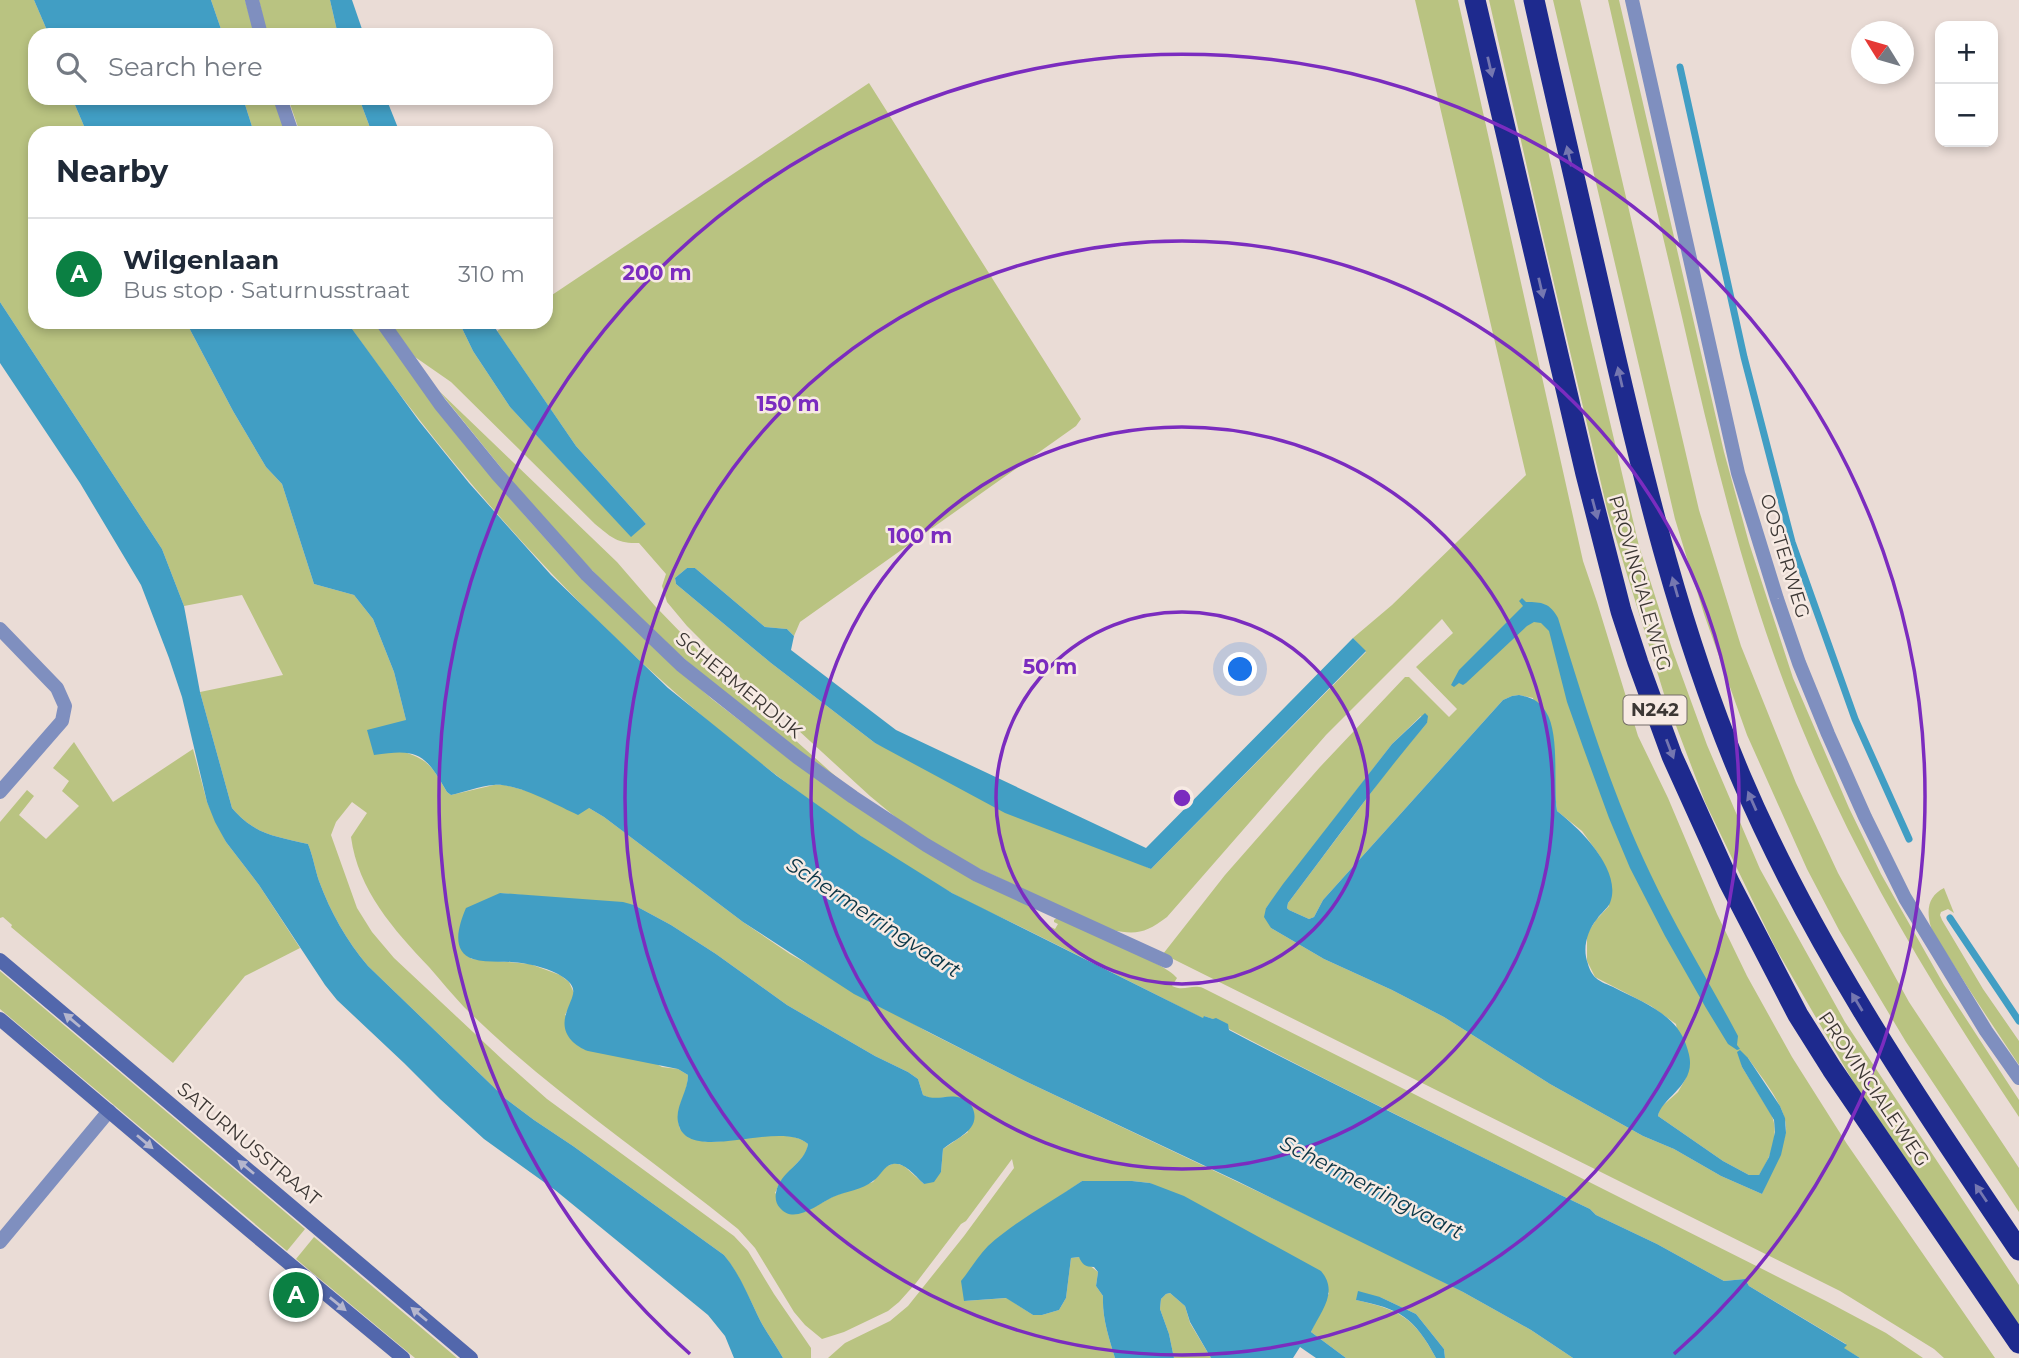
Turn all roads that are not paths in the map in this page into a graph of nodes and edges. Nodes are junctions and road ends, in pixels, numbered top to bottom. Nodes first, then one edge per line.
1 (252, 0) edge
2 (1475, 0) edge
3 (1534, 0) edge
4 (1632, 0) edge
5 (259, 28) edge
6 (282, 105) edge
7 (290, 126) edge
8 (387, 329) edge
9 (0, 629) edge
10 (0, 792) edge
11 (0, 960) edge
12 (1166, 961) dead end
13 (0, 1018) edge
14 (2019, 1078) edge
15 (108, 1111) junction
16 (0, 1242) edge
17 (2019, 1250) edge
18 (2019, 1343) edge
19 (403, 1358) edge
20 (471, 1358) edge

1 - 5 street
2 -> 18 highway, PROVINCIALEWEG / N242
17 -> 3 highway, PROVINCIALEWEG / N242
4 - 14 street, OOSTERWEG
6 - 7 street
8 - 12 street, SCHERMERDIJK
9 - 10 street
20 -> 11 street, SATURNUSSTRAAT
13 - 15 street
15 - 16 street
15 -> 19 street

